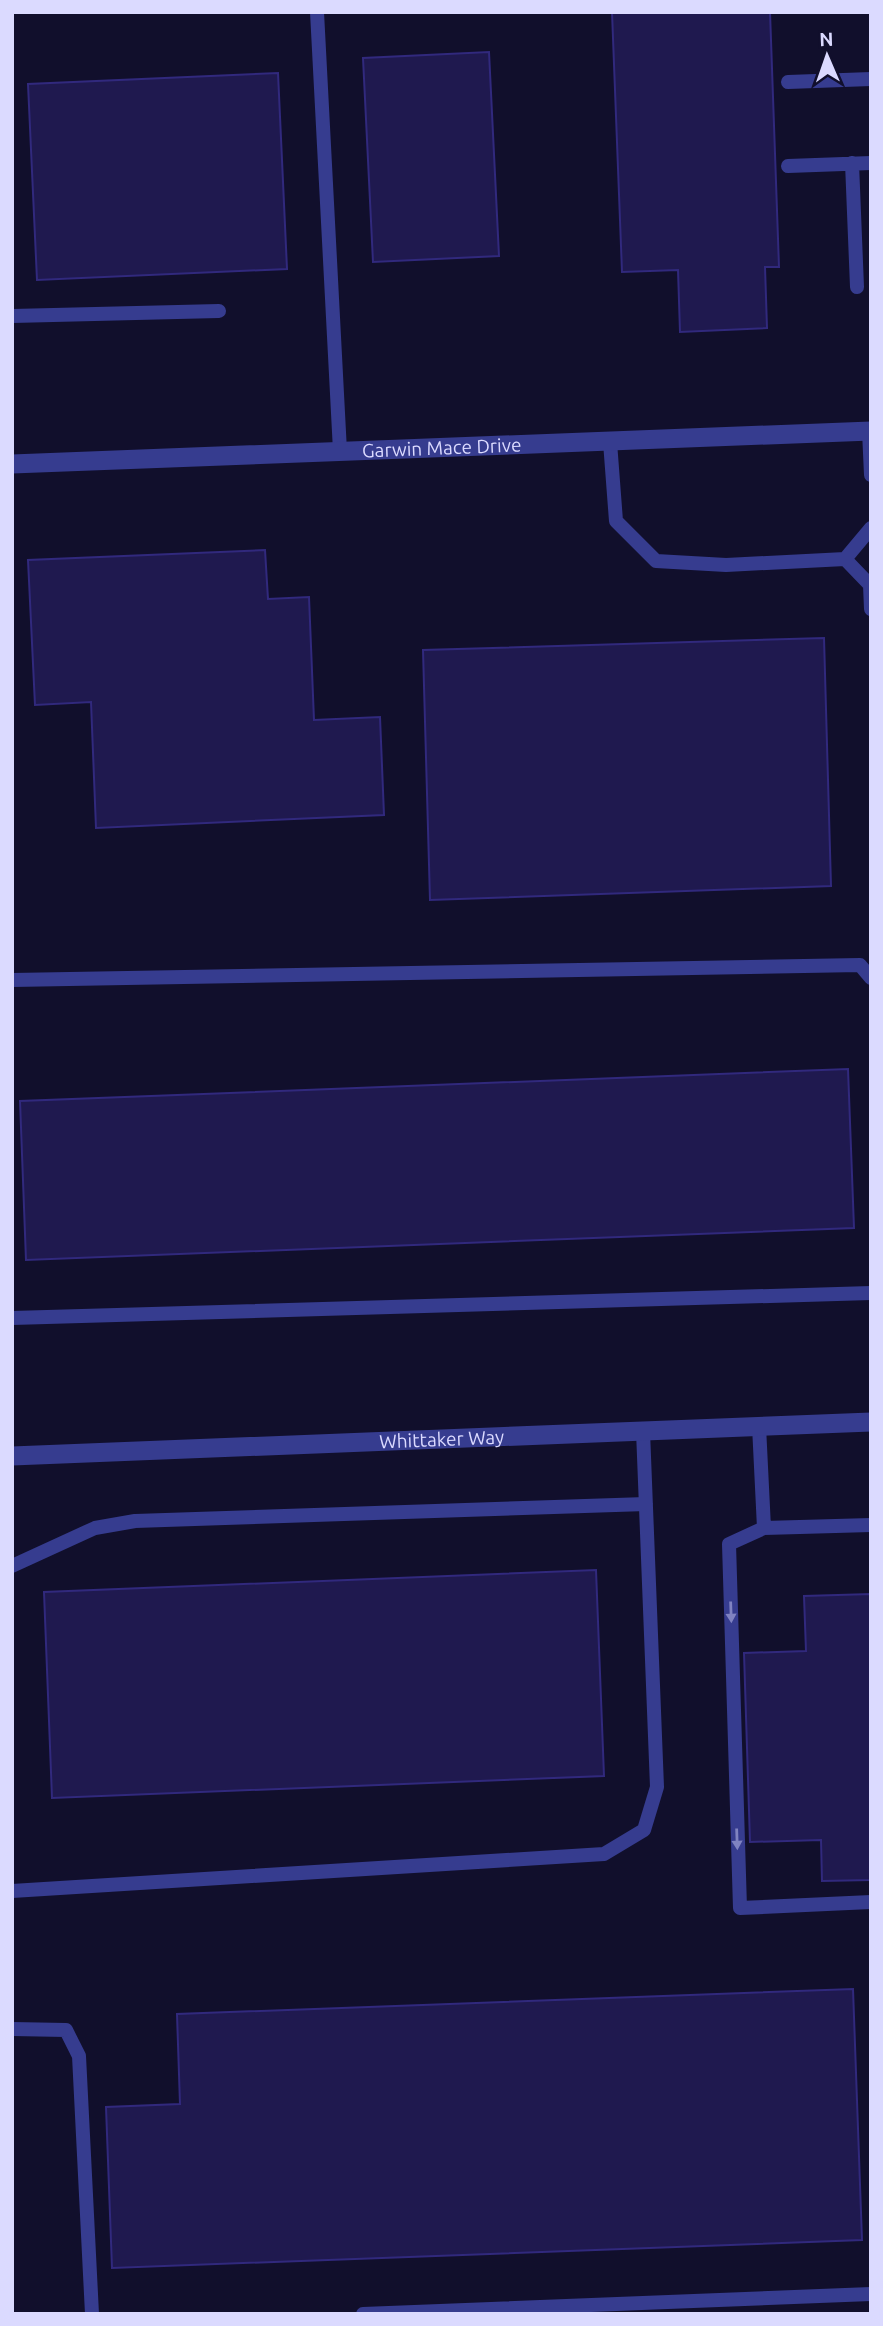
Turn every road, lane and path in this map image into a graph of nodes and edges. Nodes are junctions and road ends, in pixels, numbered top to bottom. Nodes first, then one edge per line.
1 (317, 12) edge
2 (871, 79) edge
3 (788, 82) dead end
4 (852, 163) junction
5 (871, 163) edge
6 (788, 166) dead end
7 (857, 287) dead end
8 (219, 311) dead end
9 (12, 316) edge
10 (870, 431) edge
11 (610, 442) junction
12 (340, 451) junction
13 (12, 464) edge
14 (871, 475) edge
15 (871, 528) edge
16 (845, 559) junction
17 (871, 609) edge
18 (871, 978) edge
19 (12, 980) edge
20 (871, 1293) edge
21 (12, 1318) edge
22 (871, 1422) edge
23 (759, 1426) junction
24 (643, 1430) junction
25 (12, 1456) edge
26 (646, 1504) junction
27 (871, 1525) edge
28 (764, 1528) junction
29 (12, 1566) edge
30 (12, 1891) edge
31 (871, 1902) edge
32 (12, 2029) edge
33 (871, 2294) edge
34 (601, 2309) edge
35 (379, 2313) edge
36 (92, 2314) edge
37 (363, 2314) edge

1 - 12 lane
2 - 3 lane
4 - 5 lane
4 - 6 lane
4 - 7 lane
8 - 9 lane
10 - 11 street, Garwin Mace Drive
10 - 14 lane
11 - 12 street, Garwin Mace Drive
11 - 16 lane
12 - 13 street, Garwin Mace Drive
15 - 16 lane
16 - 17 lane
18 - 19 lane
20 - 21 lane
22 - 23 street, Whittaker Way
23 - 24 street, Whittaker Way
23 - 28 lane
24 - 25 street, Whittaker Way
24 - 26 lane
26 - 29 lane
26 - 30 lane
27 - 28 lane
28 -> 31 lane
32 - 36 lane
33 - 34 lane
34 - 35 lane
35 - 37 lane

